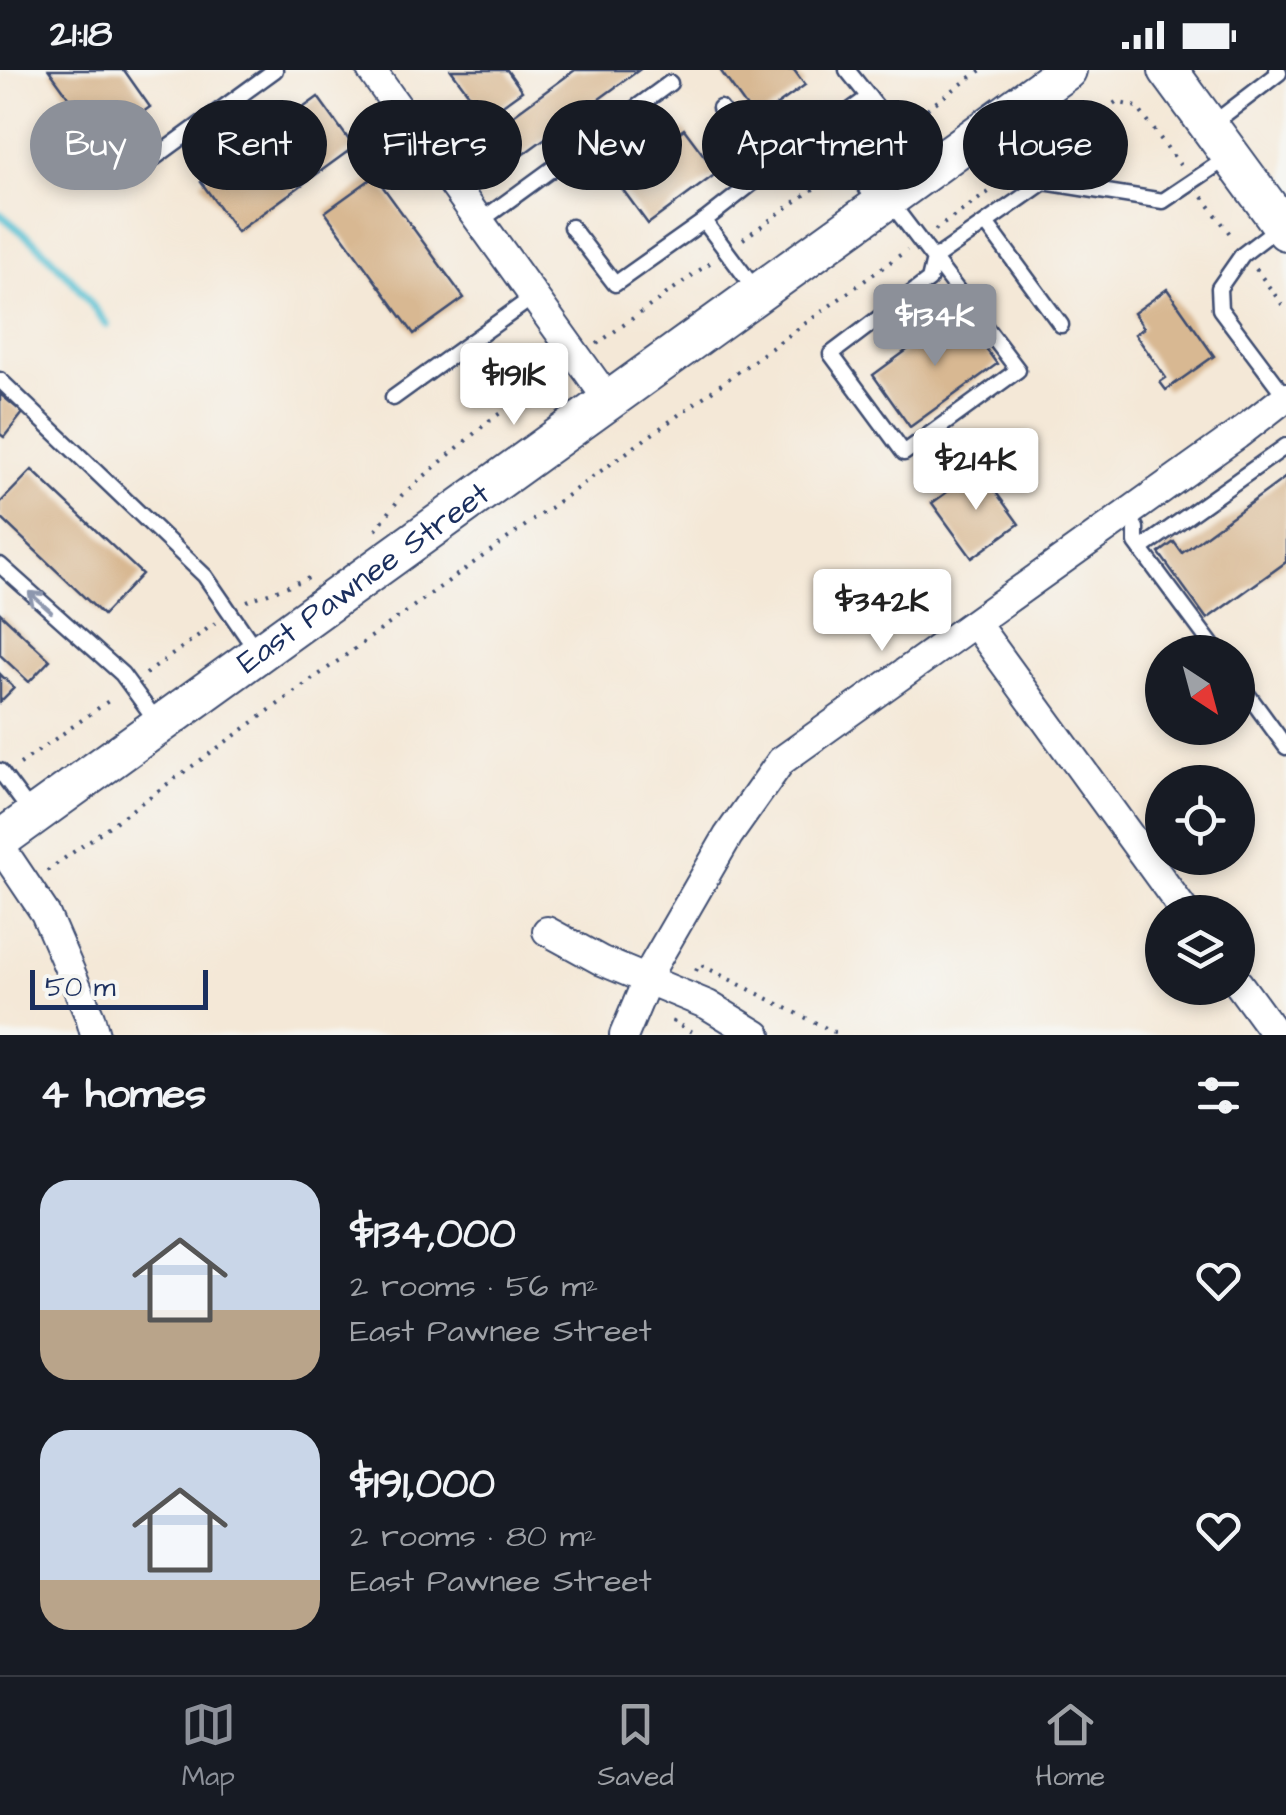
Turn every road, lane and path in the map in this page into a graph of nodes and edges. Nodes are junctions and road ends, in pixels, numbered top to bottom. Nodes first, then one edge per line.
1 (275, 70) edge
2 (371, 70) edge
3 (847, 70) edge
4 (982, 70) edge
5 (1067, 70) edge
6 (1168, 70) edge
7 (1277, 70) edge
8 (670, 83) dead end
9 (869, 97) junction
10 (865, 100) edge
11 (871, 100) edge
12 (940, 100) edge
13 (1026, 100) edge
14 (1128, 104) edge
15 (1220, 141) junction
16 (162, 152) edge
17 (1192, 182) junction
18 (743, 190) edge
19 (812, 190) edge
20 (873, 190) edge
21 (901, 190) edge
22 (992, 190) edge
23 (1033, 190) edge
24 (1094, 190) edge
25 (884, 202) junction
26 (704, 220) junction
27 (479, 222) junction
28 (986, 223) junction
29 (572, 226) dead end
30 (1284, 228) edge
31 (920, 241) junction
32 (727, 251) junction
33 (1245, 254) junction
34 (934, 259) junction
35 (758, 293) junction
36 (534, 297) junction
37 (1286, 310) edge
38 (1060, 325) dead end
39 (578, 358) junction
40 (0, 380) edge
41 (1286, 397) edge
42 (393, 398) dead end
43 (608, 401) junction
44 (1286, 446) edge
45 (1127, 514) junction
46 (372, 534) dead end
47 (1141, 549) junction
48 (0, 566) edge
49 (310, 577) dead end
50 (230, 612) junction
51 (975, 623) junction
52 (1204, 635) edge
53 (258, 654) junction
54 (130, 685) junction
55 (1255, 704) edge
56 (160, 725) junction
57 (1286, 747) edge
58 (2, 773) edge
59 (34, 816) junction
60 (0, 843) edge
61 (27, 886) junction
62 (1173, 895) edge
63 (548, 931) dead end
64 (699, 964) dead end
65 (648, 980) junction
66 (1254, 1005) edge
67 (95, 1035) edge
68 (624, 1035) edge
69 (757, 1035) edge
70 (840, 1035) edge
71 (1276, 1035) edge

1 - 16 lane
2 - 27 street
3 - 9 lane
4 - 12 path
5 - 13 main road, East Pawnee Street
6 - 15 main road
7 - 15 lane
8 - 27 lane
9 - 10 lane
9 - 11 lane
14 - 17 path
15 - 17 lane
15 - 30 main road
17 - 24 lane
17 - 33 path
18 - 26 lane
19 - 32 path
20 - 25 lane
21 - 25 main road, East Pawnee Street
22 - 31 path
23 - 28 lane
25 - 31 lane
25 - 35 main road, East Pawnee Street
26 - 29 lane
26 - 32 lane
27 - 36 street
28 - 34 lane
28 - 38 lane
30 - 33 lane
31 - 34 lane
31 - 61 path
32 - 35 lane
32 - 39 path
33 - 37 path
33 - 41 lane
34 - 34 lane
35 - 43 main road, East Pawnee Street
36 - 39 street
36 - 42 lane
39 - 43 street
39 - 46 path
40 - 50 lane
41 - 45 street
43 - 53 main road, East Pawnee Street
44 - 47 lane
45 - 47 lane
45 - 51 street
47 - 52 lane
54 -> 48 lane
49 - 50 path
50 - 53 lane
50 - 54 path
51 - 62 street
51 - 65 street
53 - 56 main road, East Pawnee Street
54 - 56 lane
54 - 58 path
55 - 57 lane
56 - 59 main road, East Pawnee Street
58 - 59 lane
59 - 60 main road, East Pawnee Street
60 - 61 street
61 - 67 street
63 - 65 street
64 - 70 path
65 - 68 street
65 - 69 street
66 - 71 street

